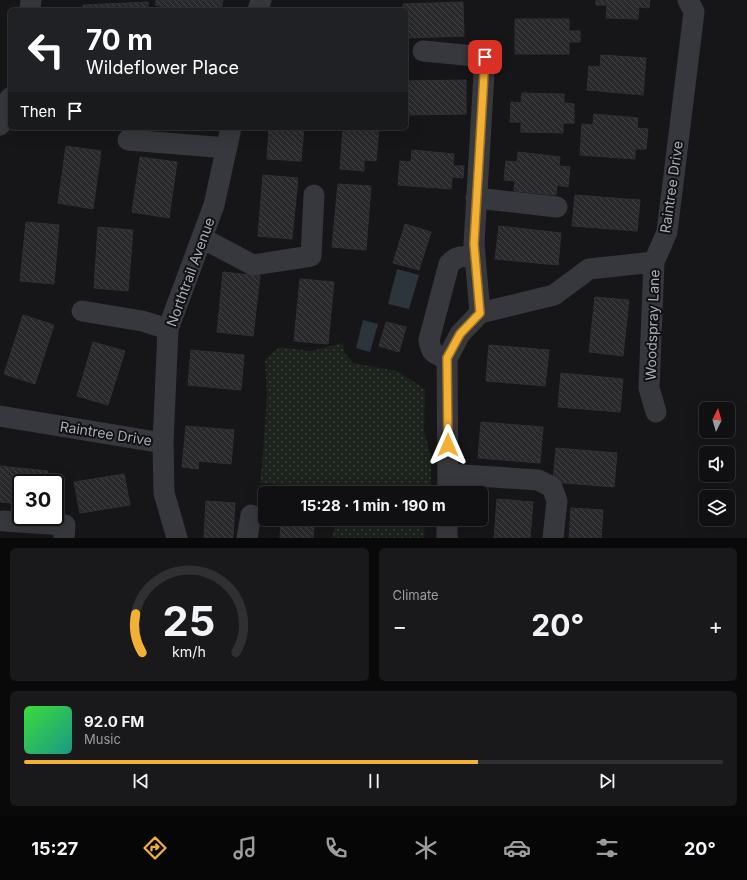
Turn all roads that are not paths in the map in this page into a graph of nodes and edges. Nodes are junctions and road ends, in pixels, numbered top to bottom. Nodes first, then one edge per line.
1 (688, 0) edge
2 (423, 51) dead end
3 (8, 103) edge
4 (0, 125) edge
5 (229, 138) edge
6 (128, 140) dead end
7 (314, 195) dead end
8 (476, 198) junction
9 (557, 207) dead end
10 (202, 238) junction
11 (475, 256) junction
12 (654, 262) junction
13 (82, 311) dead end
14 (480, 313) junction
15 (168, 329) junction
16 (447, 358) junction
17 (656, 412) dead end
18 (0, 416) edge
19 (163, 443) junction
20 (448, 484) edge
21 (251, 515) dead end
22 (3, 521) dead end
23 (447, 526) edge
24 (64, 538) edge
25 (178, 538) edge
26 (247, 538) edge
27 (447, 538) edge
28 (553, 538) edge

1 - 12 street, Raintree Drive
2 - 8 street
3 - 4 street
5 - 6 street
5 - 10 street, Northtrail Avenue
7 - 10 street
8 - 9 street
8 - 11 street
10 - 15 street, Northtrail Avenue
11 - 14 street
11 - 16 street
12 - 14 street
12 - 17 street, Woodspray Lane
13 - 15 street
14 - 16 street
15 - 19 street, Northtrail Avenue
16 - 20 street
18 - 19 street, Raintree Drive
19 - 25 street, Raintree Drive
20 - 28 street
21 - 26 street
22 - 24 street
23 - 27 street

